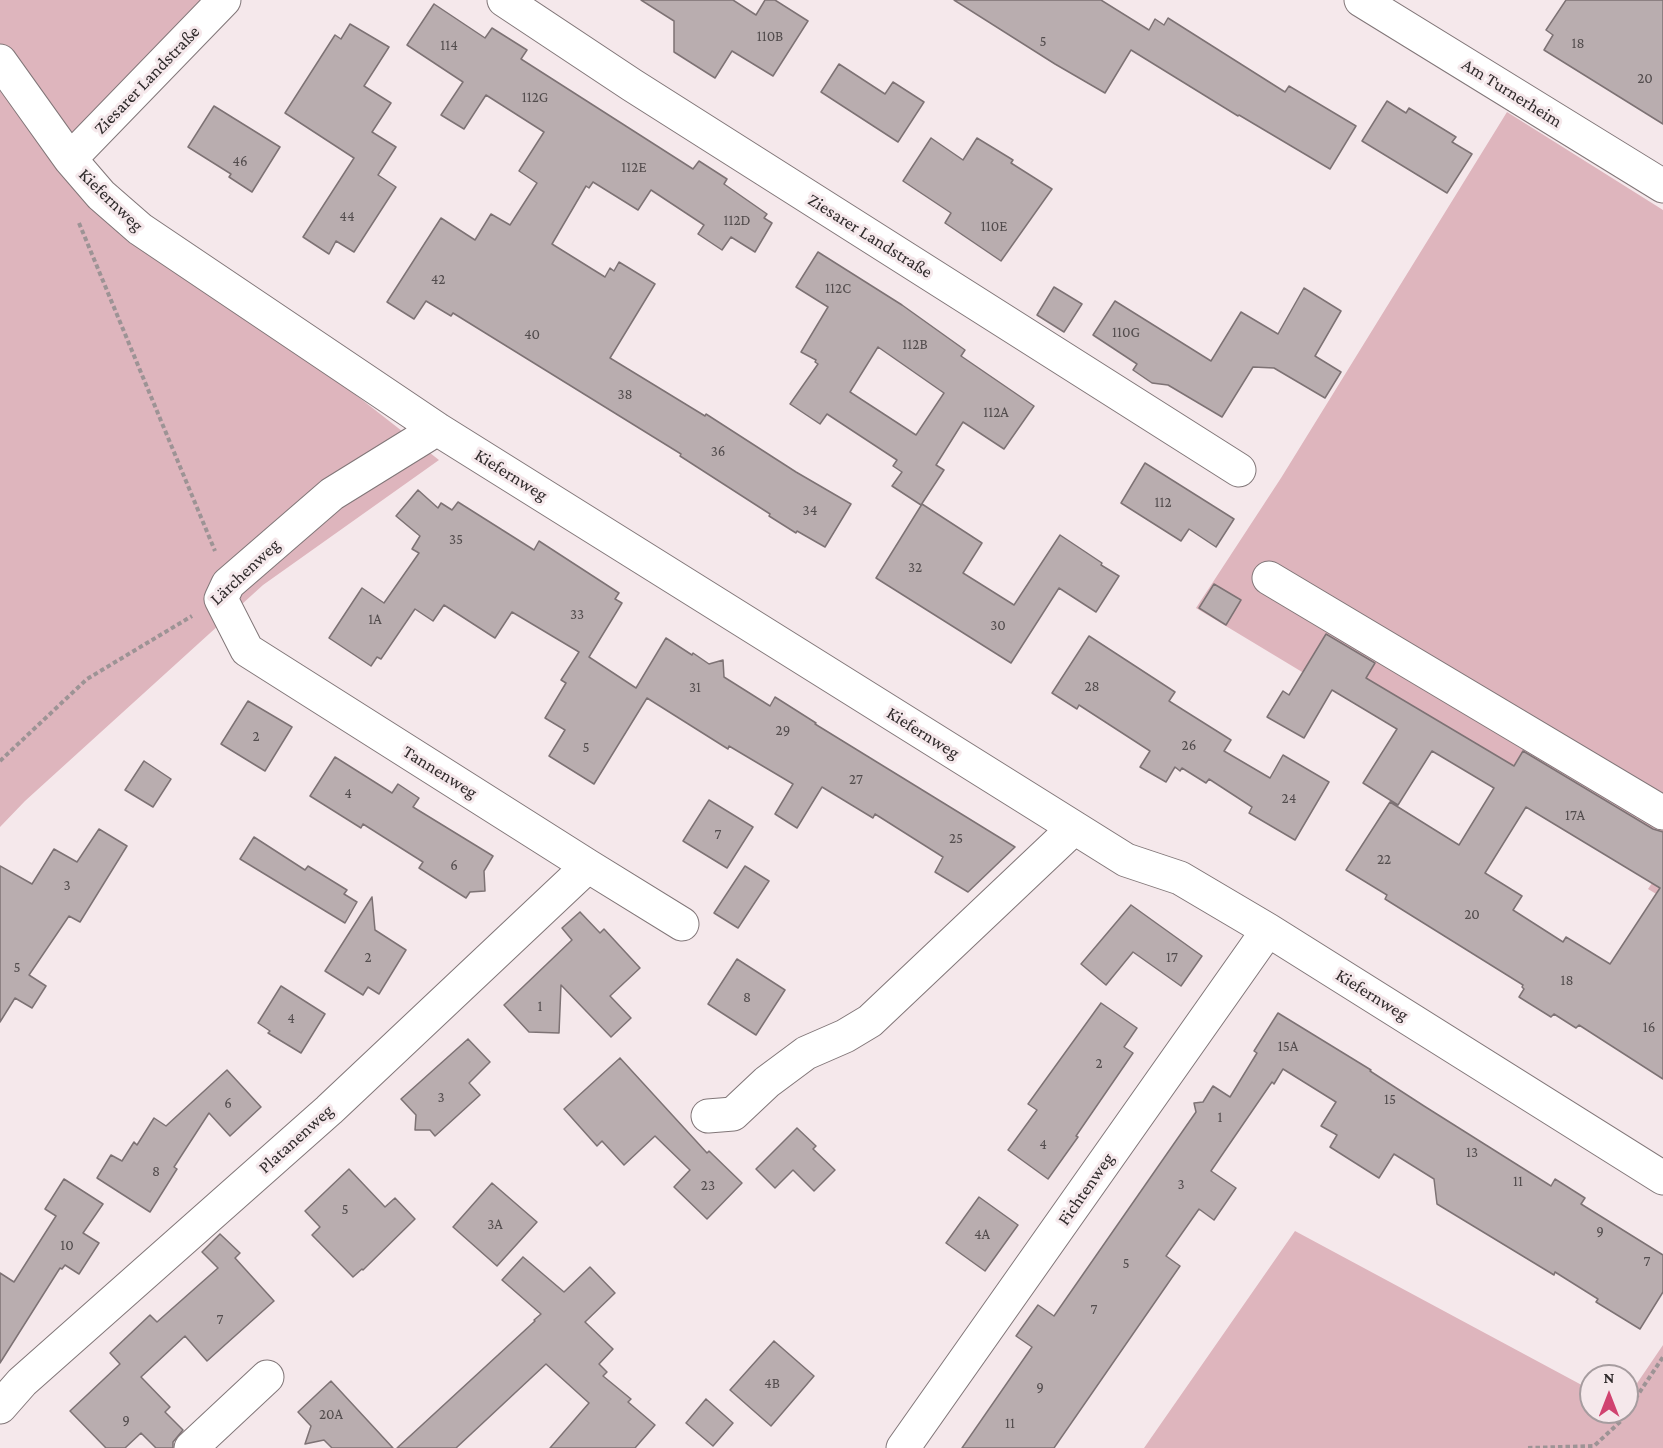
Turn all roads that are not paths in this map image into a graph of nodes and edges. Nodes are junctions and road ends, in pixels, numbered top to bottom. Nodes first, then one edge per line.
1 (224, 0) edge
2 (504, 0) edge
3 (1361, 0) edge
4 (0, 61) edge
5 (70, 159) junction
6 (1663, 186) edge
7 (437, 429) junction
8 (1239, 470) dead end
9 (1269, 578) dead end
10 (225, 591) joint
11 (1663, 813) edge
12 (1074, 828) junction
13 (588, 866) junction
14 (682, 924) dead end
15 (1268, 930) junction
16 (708, 1116) dead end
17 (1663, 1178) edge
18 (267, 1377) dead end
19 (0, 1407) edge
20 (191, 1448) edge
21 (903, 1448) edge

1 - 5 street, Ziesarer Landstraße
2 - 8 street, Ziesarer Landstraße
3 - 6 street, Am Turnerheim
4 - 5 street, Kiefernweg
5 - 7 street, Kiefernweg
7 - 10 street, Lärchenweg
7 - 12 street, Kiefernweg
9 - 11 street
10 - 13 street, Tannenweg
12 - 15 street, Kiefernweg
12 - 16 street
13 - 14 street, Tannenweg
13 - 19 street, Platanenweg
15 - 17 street, Kiefernweg
15 - 21 street, Fichtenweg
18 - 20 street

